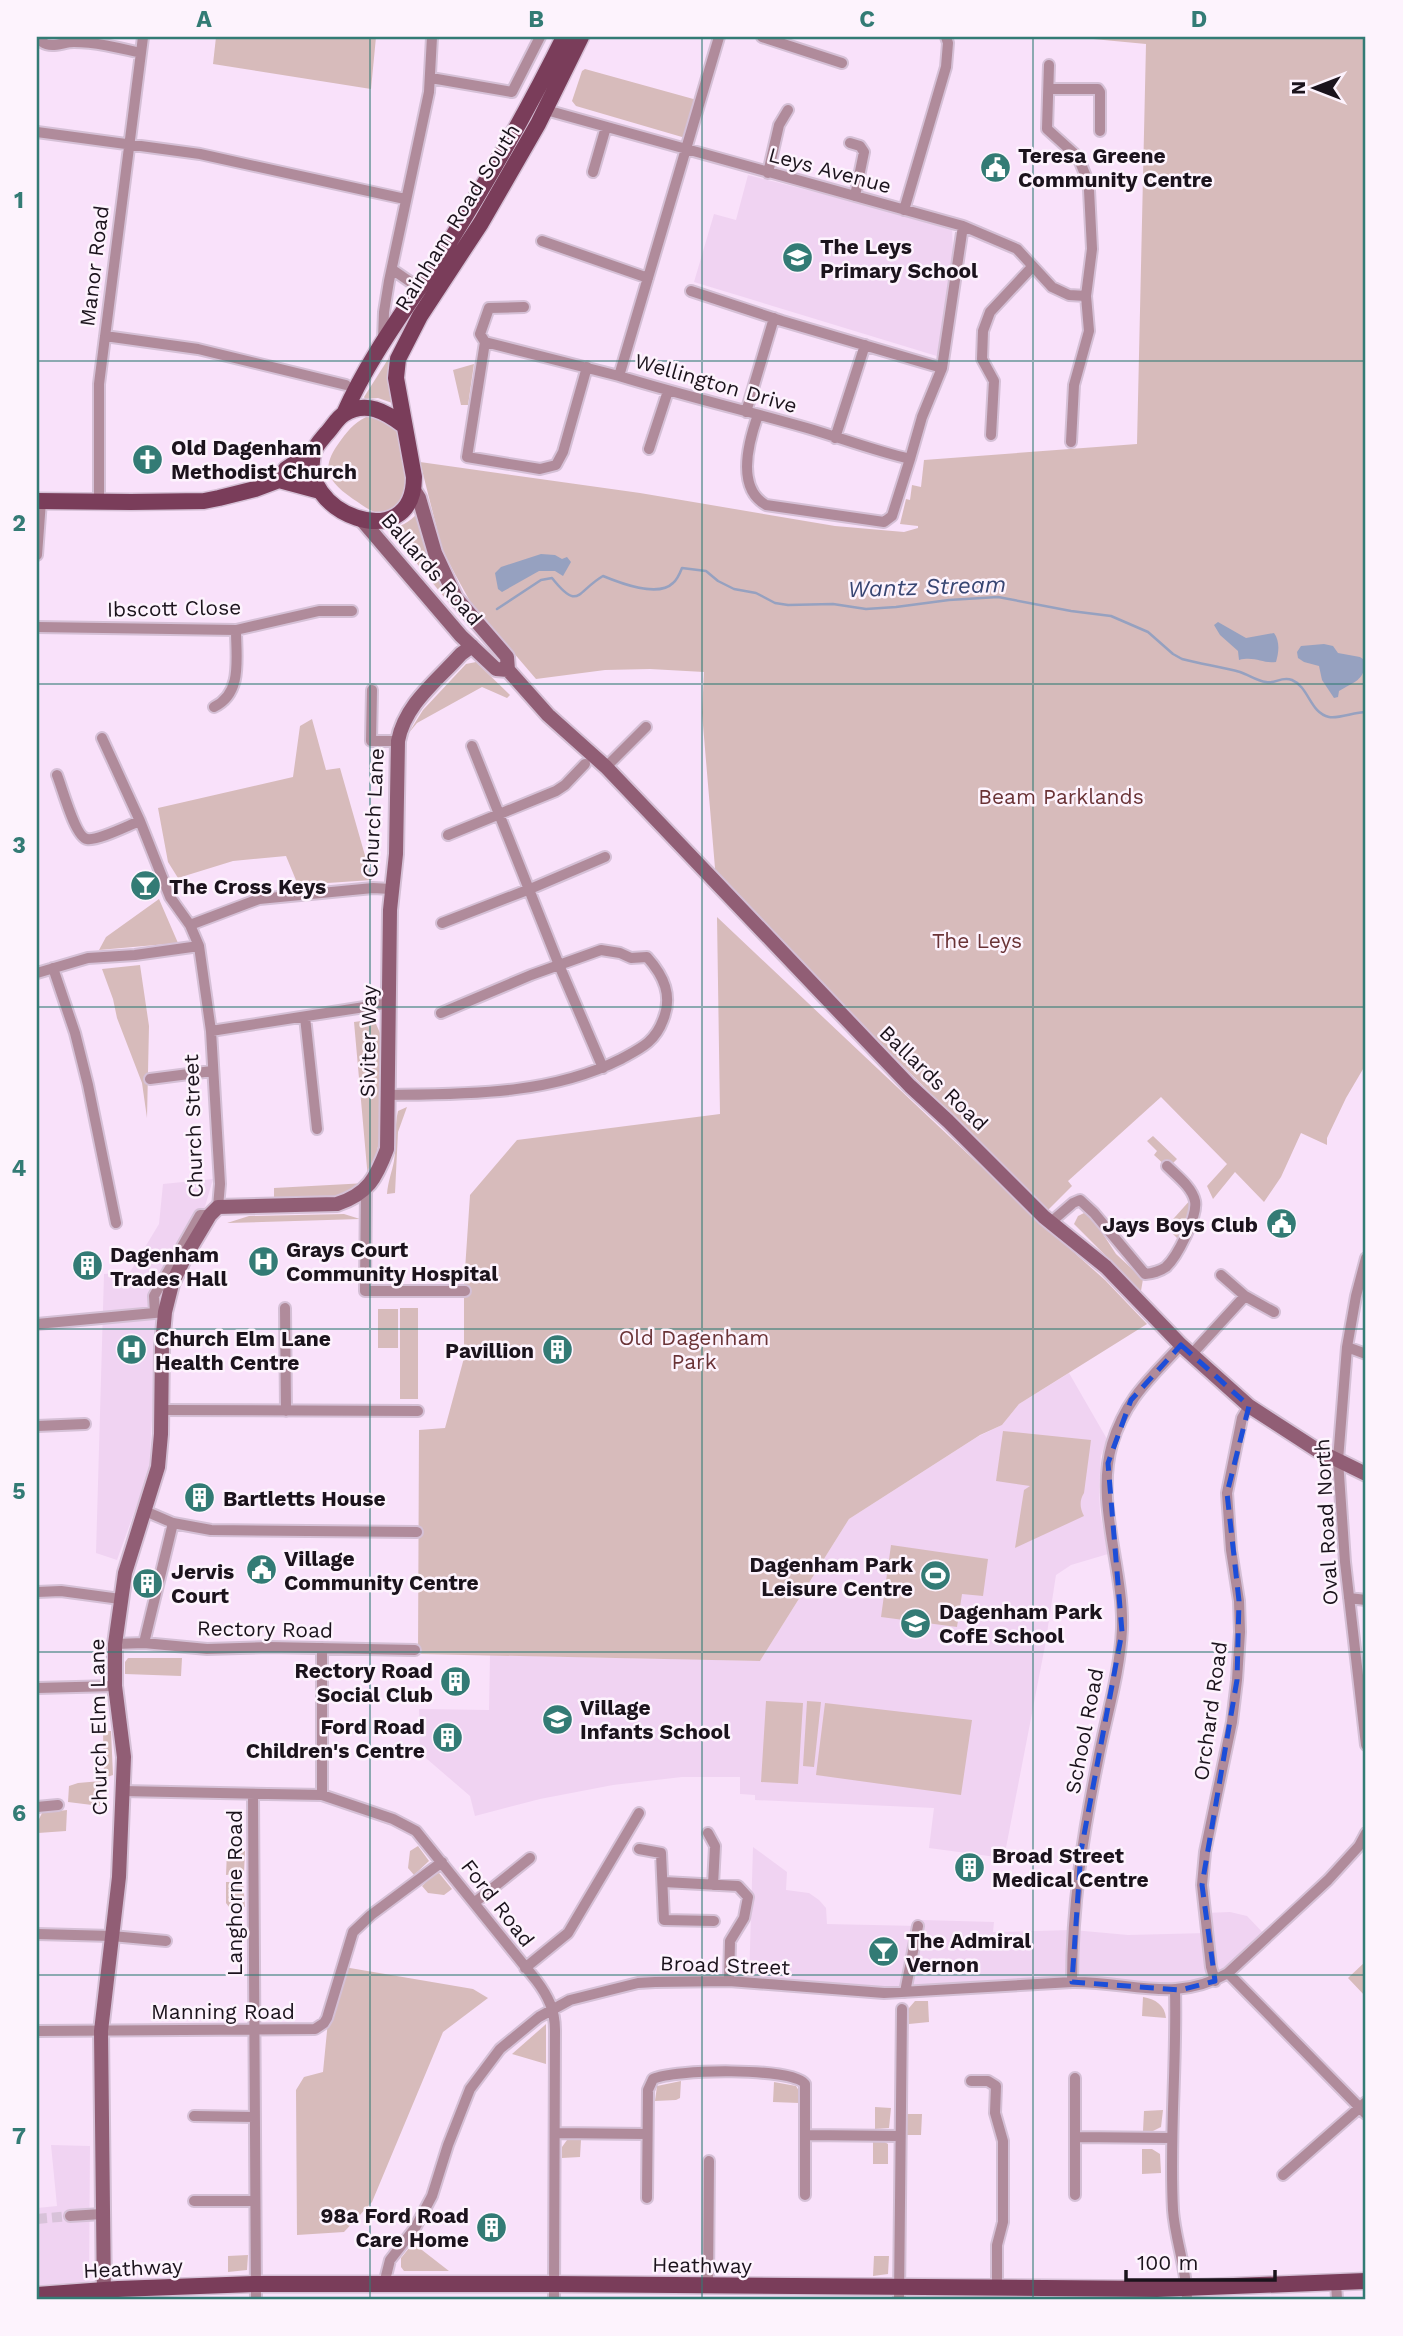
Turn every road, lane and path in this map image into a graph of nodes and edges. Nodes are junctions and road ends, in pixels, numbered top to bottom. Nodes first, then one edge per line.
1 (144, 37) edge
2 (432, 37) edge
3 (540, 37) edge
4 (564, 37) edge
5 (581, 37) edge
6 (719, 37) edge
7 (762, 37) edge
8 (946, 37) edge
9 (42, 42) dead end
10 (141, 53) junction
11 (842, 63) dead end
12 (1049, 65) dead end
13 (431, 78) junction
14 (1049, 89) junction
15 (538, 107) junction
16 (788, 110) dead end
17 (606, 127) junction
18 (1100, 131) dead end
19 (37, 132) edge
20 (850, 143) dead end
21 (128, 144) junction
22 (684, 149) junction
23 (593, 172) dead end
24 (768, 173) junction
25 (855, 196) junction
26 (405, 199) junction
27 (904, 210) junction
28 (963, 226) junction
29 (542, 241) dead end
30 (1031, 267) junction
31 (393, 270) junction
32 (648, 278) junction
33 (691, 290) dead end
34 (425, 293) junction
35 (1086, 296) junction
36 (524, 307) dead end
37 (774, 318) junction
38 (105, 336) junction
39 (485, 342) junction
40 (383, 343) junction
41 (865, 345) junction
42 (587, 367) junction
43 (942, 368) junction
44 (619, 376) junction
45 (346, 385) dead end
46 (668, 391) junction
47 (746, 412) junction
48 (344, 414) junction
49 (758, 415) junction
50 (403, 425) junction
51 (991, 435) dead end
52 (835, 438) junction
53 (1071, 442) dead end
54 (649, 449) dead end
55 (314, 450) junction
56 (910, 460) junction
57 (279, 480) junction
58 (414, 490) junction
59 (320, 491) junction
60 (39, 501) edge
61 (99, 502) junction
62 (361, 519) junction
63 (37, 555) edge
64 (352, 611) dead end
65 (471, 617) junction
66 (37, 627) edge
67 (236, 630) junction
68 (471, 646) junction
69 (508, 670) junction
70 (372, 690) dead end
71 (214, 707) dead end
72 (646, 727) dead end
73 (102, 738) dead end
74 (398, 741) junction
75 (472, 746) dead end
76 (585, 764) dead end
77 (606, 767) junction
78 (57, 775) dead end
79 (500, 814) junction
80 (140, 821) junction
81 (448, 835) dead end
82 (605, 857) dead end
83 (391, 889) junction
84 (530, 890) junction
85 (442, 923) dead end
86 (190, 925) junction
87 (199, 946) junction
88 (559, 965) junction
89 (53, 968) junction
90 (37, 973) edge
91 (390, 1003) junction
92 (441, 1013) dead end
93 (305, 1017) junction
94 (211, 1031) junction
95 (603, 1068) junction
96 (212, 1071) junction
97 (149, 1079) dead end
98 (389, 1095) junction
99 (317, 1129) dead end
100 (1167, 1166) dead end
101 (366, 1189) junction
102 (214, 1211) junction
103 (116, 1223) dead end
104 (1051, 1223) junction
105 (1366, 1258) edge
106 (1221, 1275) dead end
107 (465, 1291) dead end
108 (1245, 1296) junction
109 (285, 1308) dead end
110 (1274, 1312) dead end
111 (160, 1313) junction
112 (37, 1324) edge
113 (1347, 1347) junction
114 (1186, 1350) junction
115 (1366, 1354) edge
116 (1249, 1406) junction
117 (161, 1410) junction
118 (286, 1410) junction
119 (418, 1411) dead end
120 (85, 1424) dead end
121 (37, 1426) edge
122 (1338, 1460) junction
123 (1366, 1474) edge
124 (145, 1511) junction
125 (173, 1523) junction
126 (417, 1532) dead end
127 (37, 1592) edge
128 (1349, 1598) junction
129 (120, 1599) junction
130 (1366, 1600) edge
131 (144, 1643) junction
132 (115, 1644) junction
133 (322, 1648) junction
134 (415, 1650) dead end
135 (115, 1686) junction
136 (37, 1688) edge
137 (1366, 1744) edge
138 (122, 1791) junction
139 (253, 1794) junction
140 (322, 1795) junction
141 (58, 1805) dead end
142 (37, 1807) edge
143 (639, 1813) dead end
144 (708, 1833) dead end
145 (1366, 1833) edge
146 (639, 1849) dead end
147 (1363, 1849) edge
148 (530, 1858) dead end
149 (442, 1862) junction
150 (664, 1882) junction
151 (713, 1885) junction
152 (474, 1903) junction
153 (714, 1921) dead end
154 (918, 1926) dead end
155 (37, 1934) edge
156 (112, 1936) junction
157 (166, 1941) dead end
158 (525, 1968) junction
159 (1228, 1973) junction
160 (729, 1981) junction
161 (1215, 1981) junction
162 (1072, 1982) junction
163 (1175, 1990) junction
164 (905, 1992) junction
165 (553, 2009) junction
166 (902, 2009) dead end
167 (37, 2031) edge
168 (101, 2031) junction
169 (253, 2031) junction
170 (1075, 2078) dead end
171 (971, 2081) dead end
172 (1364, 2108) edge
173 (194, 2116) dead end
174 (254, 2117) junction
175 (555, 2133) junction
176 (647, 2134) junction
177 (806, 2135) junction
178 (900, 2136) junction
179 (1075, 2137) junction
180 (1172, 2138) junction
181 (709, 2161) dead end
182 (1283, 2175) dead end
183 (805, 2195) dead end
184 (1075, 2195) dead end
185 (647, 2197) dead end
186 (194, 2201) dead end
187 (254, 2201) junction
188 (102, 2214) junction
189 (71, 2216) tunnel mouth
190 (1366, 2281) edge
191 (1336, 2283) junction
192 (384, 2284) junction
193 (708, 2287) junction
194 (997, 2289) junction
195 (255, 2292) edge
196 (554, 2292) edge
197 (899, 2293) edge
198 (1187, 2294) edge
199 (37, 2295) edge
200 (105, 2296) edge
201 (1337, 2299) edge

1 - 10 street, Manor Road
2 - 13 street
3 - 13 street
4 - 15 main road, Rainham Road South
5 - 15 main road, Rainham Road South
6 - 22 street, Wellington Drive
7 - 11 street
8 - 27 street
9 - 10 street
10 - 21 street, Manor Road
12 - 14 street
13 - 26 street
14 - 18 street
14 - 35 street
15 - 17 street, Leys Avenue
15 - 34 main road, Rainham Road South
16 - 24 street
17 - 22 street, Leys Avenue
17 - 23 street
19 - 21 street
20 - 25 street
21 - 26 street
21 - 38 street, Manor Road
22 - 24 street, Leys Avenue
22 - 32 street, Wellington Drive
24 - 25 street, Leys Avenue
25 - 27 street, Leys Avenue
26 - 31 street
27 - 28 street, Leys Avenue
28 - 30 street, Leys Avenue
28 - 43 street
29 - 32 street
30 - 35 street, Leys Avenue
30 - 51 street
31 - 34 street
31 - 40 street
32 - 44 street, Wellington Drive
33 - 37 street
34 - 40 main road, Rainham Road South
34 - 50 main road, Rainham Road South
35 - 53 street
36 - 39 street
37 - 41 street
37 - 47 street
38 - 45 street
38 - 61 street, Manor Road
39 - 42 street
39 - 42 street
40 - 48 main road, Rainham Road South
41 - 43 street
41 - 52 street
42 - 44 street
43 - 56 street
44 - 46 street, Wellington Drive
46 - 47 street, Wellington Drive
46 - 54 street
47 - 49 street, Wellington Drive
48 - 50 main road
48 - 55 main road
49 - 52 street, Wellington Drive
49 - 56 street
50 - 58 main road
52 - 56 street, Wellington Drive
55 - 57 main road
55 - 59 main road
57 - 59 main road
57 - 61 main road
58 - 62 main road
58 - 65 street, Ballards Road
59 - 62 main road
60 - 61 main road
60 - 63 street
62 - 68 street, Ballards Road
64 - 67 street, Ibscott Close
65 - 68 street, Ballards Road
65 - 69 street, Ballards Road
66 - 67 street, Ibscott Close
67 - 71 street
68 - 69 street, Ballards Road
68 - 74 street, Church Lane
69 - 77 street, Ballards Road
70 - 74 street
72 - 77 street
73 - 80 street, Church Street
74 - 83 street, Church Lane
75 - 79 street
76 - 79 street
77 - 104 street, Ballards Road
78 - 80 street
79 - 81 street
79 - 84 street
80 - 86 street, Church Street
82 - 84 street
83 - 86 street, Church Lane
83 - 91 street, Siviter Way
84 - 85 street
84 - 88 street
86 - 87 street, Church Street
87 - 89 street
87 - 94 street, Church Street
88 - 92 street
88 - 95 street
88 - 95 street
89 - 90 street
89 - 103 street
91 - 93 street
91 - 98 street, Siviter Way
93 - 94 street
93 - 99 street
94 - 96 street, Church Street
95 - 98 street
96 - 97 street
96 - 102 street, Church Street
98 - 101 street, Siviter Way
100 - 104 street
101 - 102 street
101 - 107 street, Siviter Way
102 - 111 street, Church Street
104 - 114 street, Ballards Road
105 - 113 street, Oval Road North
106 - 108 street
108 - 110 street
108 - 114 street, School Road
109 - 118 street
111 - 112 street
111 - 117 street, Church Elm Lane
113 - 115 street
113 - 122 street, Oval Road North
114 - 116 street, Ballards Road
114 - 162 street, School Road
116 - 122 street, Ballards Road
116 - 161 street, Orchard Road
117 - 118 street
117 - 124 street, Church Elm Lane
118 - 119 street
120 - 121 street
122 - 123 street, Ballards Road
122 - 128 street, Oval Road North
124 - 125 street
124 - 129 street, Church Elm Lane
125 - 126 street
125 - 131 street
127 - 129 street
128 - 130 street
128 - 137 street, Oval Road North
129 - 132 street, Church Elm Lane
131 - 132 street, Rectory Road
131 - 133 street, Rectory Road
132 - 135 street, Church Elm Lane
133 - 134 street, Rectory Road
133 - 140 street
135 - 136 street
135 - 138 street, Church Elm Lane
138 - 139 street, Ford Road
138 - 156 street, Church Elm Lane
139 - 140 street, Ford Road
139 - 169 street, Langhorne Road
140 - 149 street, Ford Road
141 - 142 street
143 - 158 street
144 - 151 street
145 - 147 street, Broad Street
146 - 150 street
147 - 159 street, Broad Street
148 - 152 street
149 - 152 street, Ford Road
149 - 169 street, Manning Road
150 - 151 street
150 - 153 street
151 - 160 street
152 - 158 street, Ford Road
154 - 164 street
155 - 156 street
156 - 157 street
156 - 168 street, Church Elm Lane
158 - 165 street, Ford Road
159 - 161 street, Broad Street
159 - 172 street
160 - 164 street, Broad Street
160 - 165 street, Broad Street
161 - 163 street, Broad Street
162 - 163 street, Broad Street
162 - 164 street, Broad Street
163 - 180 street
165 - 175 street, Ford Road
165 - 192 street, Broad Street
166 - 178 street
167 - 168 street, Manning Road
168 - 169 street, Manning Road
168 - 188 street, Church Elm Lane
169 - 174 street, Langhorne Road
170 - 179 street
171 - 194 street
172 - 182 street
173 - 174 street
174 - 187 street, Langhorne Road
175 - 176 street
175 - 196 street, Ford Road
176 - 177 street
176 - 185 street
177 - 178 street
177 - 183 street
178 - 197 street
179 - 180 street
179 - 184 street
180 - 198 street
181 - 193 street
186 - 187 street
187 - 195 street, Langhorne Road
188 - 189 street
188 - 200 street, Church Elm Lane
190 - 191 main road, Heathway
191 - 198 main road, Heathway
191 - 201 street
192 - 195 main road, Heathway
192 - 196 main road, Heathway
193 - 196 main road, Heathway
193 - 197 main road, Heathway
194 - 197 main road, Heathway
194 - 198 main road, Heathway
195 - 200 main road, Heathway
199 - 200 main road, Heathway

